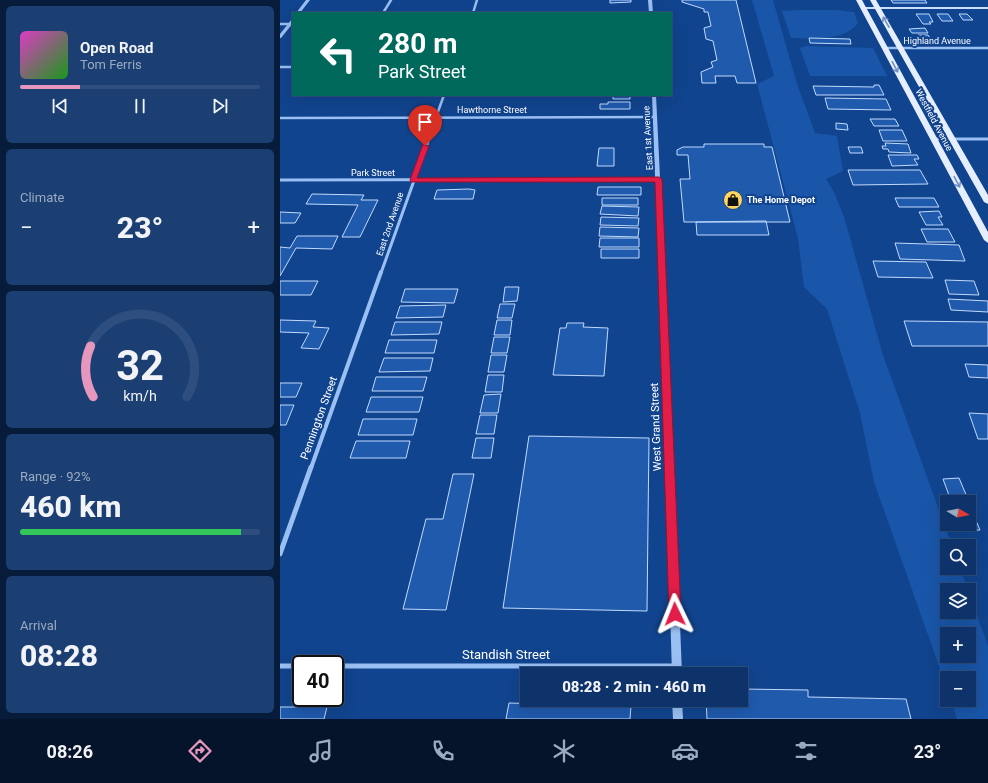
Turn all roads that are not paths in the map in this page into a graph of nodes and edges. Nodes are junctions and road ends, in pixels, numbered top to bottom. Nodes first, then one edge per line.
1 (308, 0) edge
2 (391, 0) edge
3 (477, 0) edge
4 (650, 0) edge
5 (859, 0) edge
6 (873, 0) edge
7 (864, 8) junction
8 (877, 8) junction
9 (988, 8) edge
10 (299, 12) edge
11 (384, 12) edge
12 (473, 12) edge
13 (651, 12) edge
14 (292, 22) edge
15 (280, 24) edge
16 (280, 37) edge
17 (885, 48) junction
18 (900, 48) junction
19 (988, 48) edge
20 (280, 67) edge
21 (292, 67) edge
22 (444, 96) edge
23 (654, 96) edge
24 (435, 117) junction
25 (655, 117) junction
26 (280, 118) edge
27 (934, 139) junction
28 (952, 139) junction
29 (988, 139) edge
30 (659, 179) junction
31 (280, 180) edge
32 (413, 180) junction
33 (988, 202) edge
34 (988, 240) edge
35 (375, 289) joint
36 (280, 554) edge
37 (280, 666) edge
38 (292, 666) edge
39 (344, 666) edge
40 (676, 666) joint
41 (677, 707) edge
42 (678, 719) edge

1 - 10 street
2 - 11 street
3 - 12 street
4 - 13 street
5 - 7 main road, Westfield Avenue
6 - 8 main road, Westfield Avenue
7 - 8 main road
7 - 17 main road, Westfield Avenue
8 - 9 main road
18 -> 8 main road, Westfield Avenue
14 - 15 street
14 - 16 street
17 - 18 street, Highland Avenue
17 -> 27 main road, Westfield Avenue
18 - 19 street, Highland Avenue
18 - 28 main road, Westfield Avenue
20 - 21 street
22 - 24 street, East 2nd Avenue
23 - 25 street, East 1st Avenue
24 - 25 street, Hawthorne Street
24 - 26 street, Hawthorne Street
24 - 32 street, East 2nd Avenue
25 - 30 street, East 1st Avenue
27 - 28 street
27 -> 34 main road, Westfield Avenue
28 - 29 street
28 - 33 main road, Westfield Avenue
30 - 32 street, Park Street
30 - 40 street, West Grand Street
31 - 32 street, Park Street
32 - 35 street, East 2nd Avenue
35 - 36 street, Pennington Street
37 - 38 street
39 - 40 street, Standish Street
41 - 42 street

